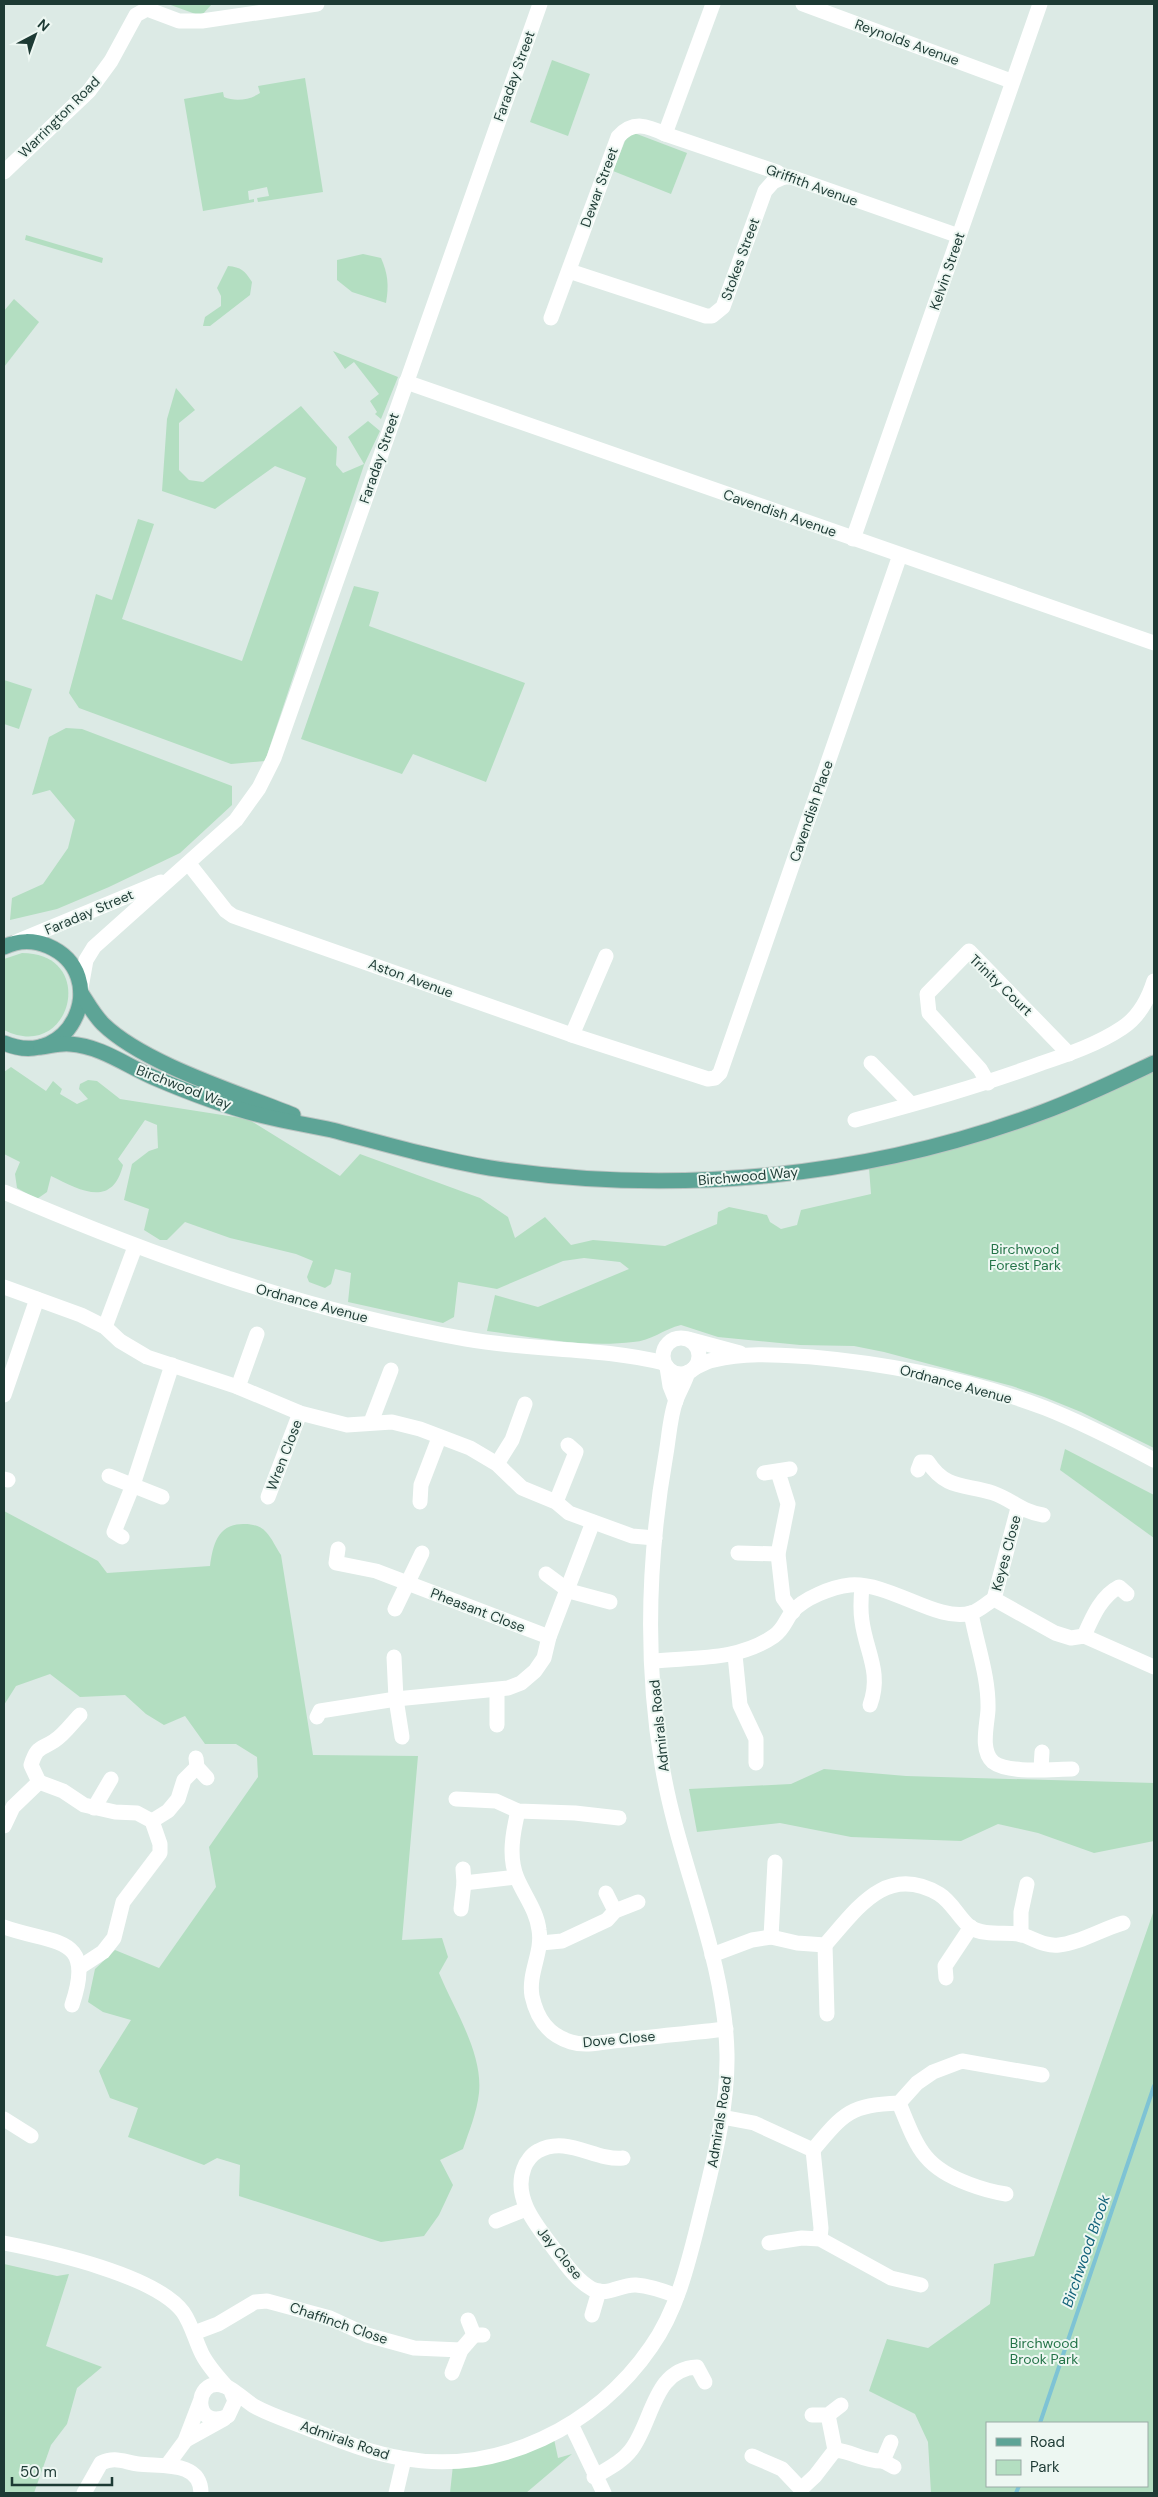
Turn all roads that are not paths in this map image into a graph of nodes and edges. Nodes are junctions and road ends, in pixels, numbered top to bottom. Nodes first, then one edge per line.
1 (317, 4) edge
2 (713, 4) edge
3 (803, 4) edge
4 (1040, 4) edge
5 (535, 5) edge
6 (1012, 81) junction
7 (665, 134) junction
8 (4, 172) edge
9 (784, 177) junction
10 (959, 236) junction
11 (569, 271) junction
12 (552, 318) dead end
13 (406, 382) junction
14 (853, 539) junction
15 (900, 555) junction
16 (1154, 643) edge
17 (189, 864) junction
18 (167, 880) junction
19 (7, 945) edge
20 (606, 956) dead end
21 (1154, 981) edge
22 (81, 990) junction
23 (572, 1035) junction
24 (4, 1043) edge
25 (41, 1048) junction
26 (1069, 1054) junction
27 (871, 1063) dead end
28 (1154, 1063) edge
29 (723, 1067) joint
30 (988, 1083) junction
31 (911, 1104) junction
32 (855, 1120) dead end
33 (329, 1130) junction
34 (4, 1192) edge
35 (135, 1247) junction
36 (4, 1288) edge
37 (37, 1300) junction
38 (105, 1327) junction
39 (257, 1334) dead end
40 (688, 1339) junction
41 (669, 1342) junction
42 (746, 1354) junction
43 (635, 1356) junction
44 (172, 1365) junction
45 (665, 1365) junction
46 (391, 1370) dead end
47 (691, 1370) junction
48 (238, 1387) junction
49 (4, 1395) edge
50 (676, 1402) junction
51 (524, 1404) dead end
52 (300, 1413) junction
53 (371, 1422) junction
54 (438, 1438) junction
55 (568, 1445) dead end
56 (1154, 1460) edge
57 (497, 1464) junction
58 (918, 1470) dead end
59 (777, 1471) dead end
60 (109, 1476) dead end
61 (133, 1485) junction
62 (162, 1497) dead end
63 (266, 1499) dead end
64 (420, 1502) dead end
65 (556, 1502) junction
66 (1018, 1508) junction
67 (1044, 1515) dead end
68 (594, 1522) junction
69 (122, 1537) dead end
70 (655, 1538) junction
71 (338, 1549) dead end
72 (738, 1552) dead end
73 (422, 1553) dead end
74 (778, 1554) junction
75 (546, 1574) dead end
76 (408, 1583) junction
77 (862, 1586) junction
78 (569, 1591) junction
79 (1128, 1594) dead end
80 (994, 1598) junction
81 (610, 1602) dead end
82 (395, 1609) dead end
83 (793, 1612) junction
84 (971, 1613) junction
85 (1084, 1636) junction
86 (549, 1637) junction
87 (735, 1655) junction
88 (394, 1657) dead end
89 (652, 1661) junction
90 (1154, 1667) edge
91 (497, 1690) junction
92 (396, 1699) junction
93 (870, 1708) dead end
94 (83, 1715) dead end
95 (317, 1717) dead end
96 (497, 1725) dead end
97 (402, 1737) dead end
98 (1042, 1752) dead end
99 (756, 1762) dead end
100 (1041, 1769) junction
101 (1072, 1769) dead end
102 (208, 1778) dead end
103 (112, 1779) dead end
104 (39, 1782) junction
105 (456, 1799) dead end
106 (94, 1808) junction
107 (518, 1811) junction
108 (619, 1818) dead end
109 (152, 1820) junction
110 (4, 1826) edge
111 (775, 1862) dead end
112 (516, 1877) junction
113 (1029, 1881) dead end
114 (606, 1894) dead end
115 (638, 1902) dead end
116 (460, 1909) dead end
117 (615, 1911) junction
118 (1123, 1923) dead end
119 (4, 1927) edge
120 (971, 1927) junction
121 (1021, 1934) junction
122 (771, 1937) junction
123 (541, 1943) junction
124 (825, 1945) junction
125 (712, 1955) junction
126 (80, 1967) junction
127 (946, 1978) dead end
128 (72, 2005) dead end
129 (825, 2017) dead end
130 (726, 2029) junction
131 (1042, 2075) dead end
132 (899, 2103) junction
133 (722, 2117) junction
134 (4, 2119) edge
135 (31, 2136) dead end
136 (813, 2150) junction
137 (613, 2163) dead end
138 (1009, 2193) dead end
139 (526, 2209) junction
140 (496, 2221) dead end
141 (820, 2239) junction
142 (4, 2243) edge
143 (769, 2243) dead end
144 (921, 2285) dead end
145 (599, 2291) junction
146 (677, 2296) junction
147 (592, 2315) dead end
148 (468, 2320) dead end
149 (194, 2333) junction
150 (461, 2350) junction
151 (202, 2354) junction
152 (452, 2373) dead end
153 (705, 2382) dead end
154 (229, 2389) junction
155 (200, 2399) junction
156 (841, 2405) dead end
157 (264, 2411) junction
158 (812, 2415) dead end
159 (828, 2416) junction
160 (226, 2417) junction
161 (571, 2424) junction
162 (185, 2441) junction
163 (890, 2442) dead end
164 (835, 2450) junction
165 (751, 2456) dead end
166 (404, 2459) junction
167 (168, 2464) junction
168 (594, 2477) junction
169 (801, 2491) edge
170 (84, 2493) edge
171 (201, 2493) edge
172 (396, 2493) edge
173 (604, 2493) edge

1 - 8 street, Warrington Road
2 - 7 street
3 - 6 street, Reynolds Avenue
4 - 6 street, Kelvin Street
5 - 13 street, Faraday Street
6 - 10 street, Kelvin Street
7 - 9 street, Griffith Avenue
7 - 11 street, Dewar Street
9 - 10 street, Griffith Avenue
9 - 11 street, Stokes Street
10 - 14 street, Kelvin Street
11 - 12 street, Dewar Street
13 - 14 street, Cavendish Avenue
13 - 17 street, Faraday Street
14 - 15 street, Cavendish Avenue
15 - 16 street, Cavendish Avenue
15 - 29 street, Cavendish Place
17 - 18 street, Faraday Street
17 - 23 street, Aston Avenue
18 - 19 street, Faraday Street
18 - 22 street, Faraday Street
19 - 22 main road, Birchwood Way
20 - 23 street
21 - 26 street
22 - 25 main road
22 - 33 main road, Birchwood Way
23 - 29 street, Aston Avenue
24 - 25 main road, Birchwood Way
25 - 33 main road, Birchwood Way
26 - 30 street
26 - 30 street, Trinity Court
27 - 31 street
28 - 33 main road, Birchwood Way
30 - 31 street
31 - 32 street
34 - 35 street, Ordnance Avenue
35 - 38 street
35 - 43 street, Ordnance Avenue
36 - 37 street
37 - 38 street
37 - 49 street
38 - 44 street
39 - 48 street
40 - 41 street
40 - 42 street, Ordnance Avenue
40 - 47 street
41 - 43 street, Ordnance Avenue
41 - 45 street
42 - 47 street, Ordnance Avenue
42 - 56 street, Ordnance Avenue
43 - 45 street, Ordnance Avenue
44 - 48 street
44 - 61 street
45 - 47 street
45 - 50 street, Admirals Road
46 - 53 street
47 - 50 street, Admirals Road
48 - 52 street
50 - 70 street, Admirals Road
51 - 57 street
52 - 53 street
52 - 63 street, Wren Close
53 - 54 street
54 - 57 street
54 - 64 street
55 - 65 street
57 - 65 street
58 - 66 street
59 - 74 street
60 - 61 street
61 - 62 street
61 - 69 street
65 - 68 street
66 - 67 street
66 - 80 street, Keyes Close
68 - 70 street
68 - 78 street
70 - 89 street, Admirals Road
71 - 76 street, Pheasant Close
72 - 74 street
73 - 76 street
74 - 83 street
75 - 78 street
76 - 82 street
76 - 86 street, Pheasant Close
77 - 83 street
77 - 84 street
77 - 93 street
78 - 81 street
78 - 86 street
79 - 85 street
80 - 84 street, Keyes Close
80 - 85 street, Keyes Close
83 - 87 street
84 - 100 street
85 - 90 street, Keyes Close
86 - 91 street
87 - 89 street
87 - 99 street
88 - 92 street
89 - 125 street, Admirals Road
91 - 92 street
91 - 96 street
92 - 95 street
92 - 97 street
94 - 104 street
98 - 100 street
100 - 101 street
102 - 109 street
103 - 106 street
104 - 106 street
104 - 110 street
105 - 107 street
106 - 109 street
107 - 108 street
107 - 112 street, Dove Close
109 - 126 street
111 - 122 street
112 - 116 street
112 - 123 street, Dove Close
113 - 121 street
114 - 117 street
115 - 117 street
117 - 123 street
118 - 121 street
119 - 126 street
120 - 121 street
120 - 124 street
120 - 127 street
122 - 124 street
122 - 125 street
123 - 130 street, Dove Close
124 - 129 street
125 - 130 street, Admirals Road
126 - 128 street
130 - 133 street, Admirals Road
131 - 132 street
132 - 136 street
132 - 138 street
133 - 136 street
133 - 146 street, Admirals Road
134 - 135 street
136 - 141 street
137 - 139 street, Jay Close
139 - 140 street
139 - 145 street, Jay Close
141 - 143 street
141 - 144 street
142 - 149 street, Admirals Road
145 - 146 street
145 - 147 street
146 - 161 street, Admirals Road
148 - 150 street
149 - 150 street, Chaffinch Close
149 - 151 street, Admirals Road
150 - 152 street
151 - 154 street, Admirals Road
151 - 155 street, Admirals Road
153 - 168 street
154 - 155 street
154 - 157 street, Admirals Road
154 - 160 street
155 - 160 street
155 - 162 street, Admirals Road
156 - 159 street
157 - 160 street, Admirals Road
157 - 166 street, Admirals Road
158 - 159 street
159 - 164 street
160 - 162 street
161 - 166 street, Admirals Road
161 - 168 street
162 - 167 street
163 - 164 street
164 - 169 street
165 - 169 street
166 - 172 street
167 - 170 street
167 - 171 street
168 - 173 street

